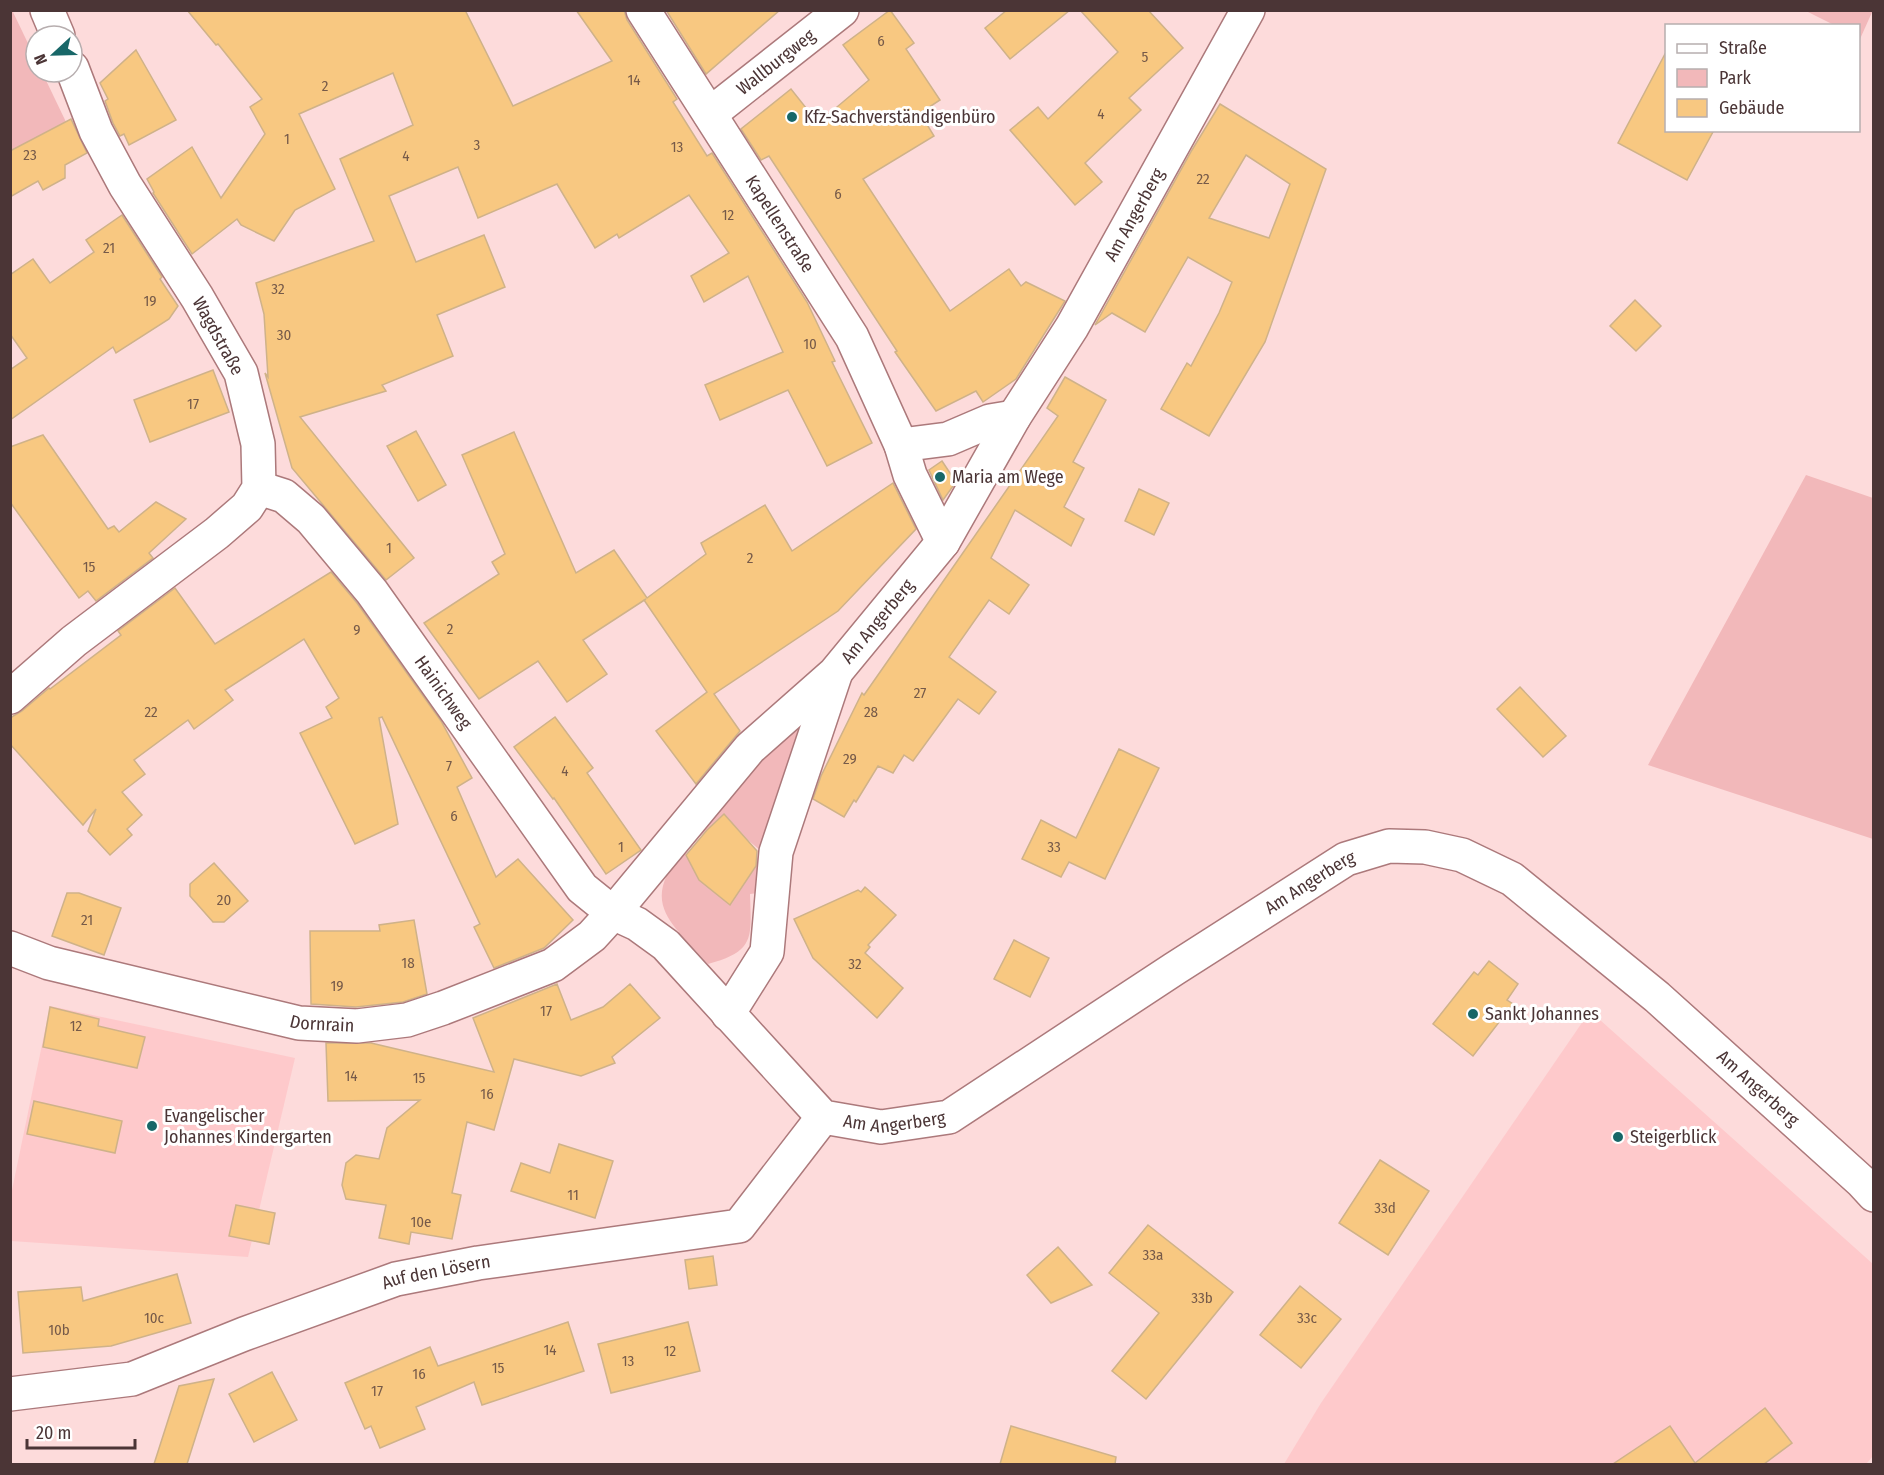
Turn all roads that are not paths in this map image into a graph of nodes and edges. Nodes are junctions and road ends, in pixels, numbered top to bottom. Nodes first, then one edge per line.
1 (643, 10) edge
2 (842, 10) edge
3 (1248, 10) edge
4 (78, 84) edge
5 (710, 114) junction
6 (1014, 417) junction
7 (901, 445) junction
8 (259, 488) junction
9 (943, 542) junction
10 (835, 673) junction
11 (10, 697) edge
12 (613, 913) junction
13 (10, 948) edge
14 (728, 1014) junction
15 (823, 1117) junction
16 (1874, 1195) edge
17 (10, 1394) edge

1 - 5 street, Kapellenstraße
2 - 5 street, Wallburgweg
3 - 6 street, Am Angerberg
4 - 8 street, Wagdstraße
5 - 7 street, Kapellenstraße
6 - 7 street
6 - 9 street, Am Angerberg
7 - 9 street, Kapellenstraße
8 - 11 street
8 - 12 street, Hainichweg
9 - 10 street, Am Angerberg
10 - 12 street, Am Angerberg
10 - 14 street, Am Angerberg
12 - 13 street, Dornrain
12 - 14 street, Am Angerberg
14 - 15 street, Am Angerberg
15 - 16 street, Am Angerberg
15 - 17 street, Auf den Lösern

